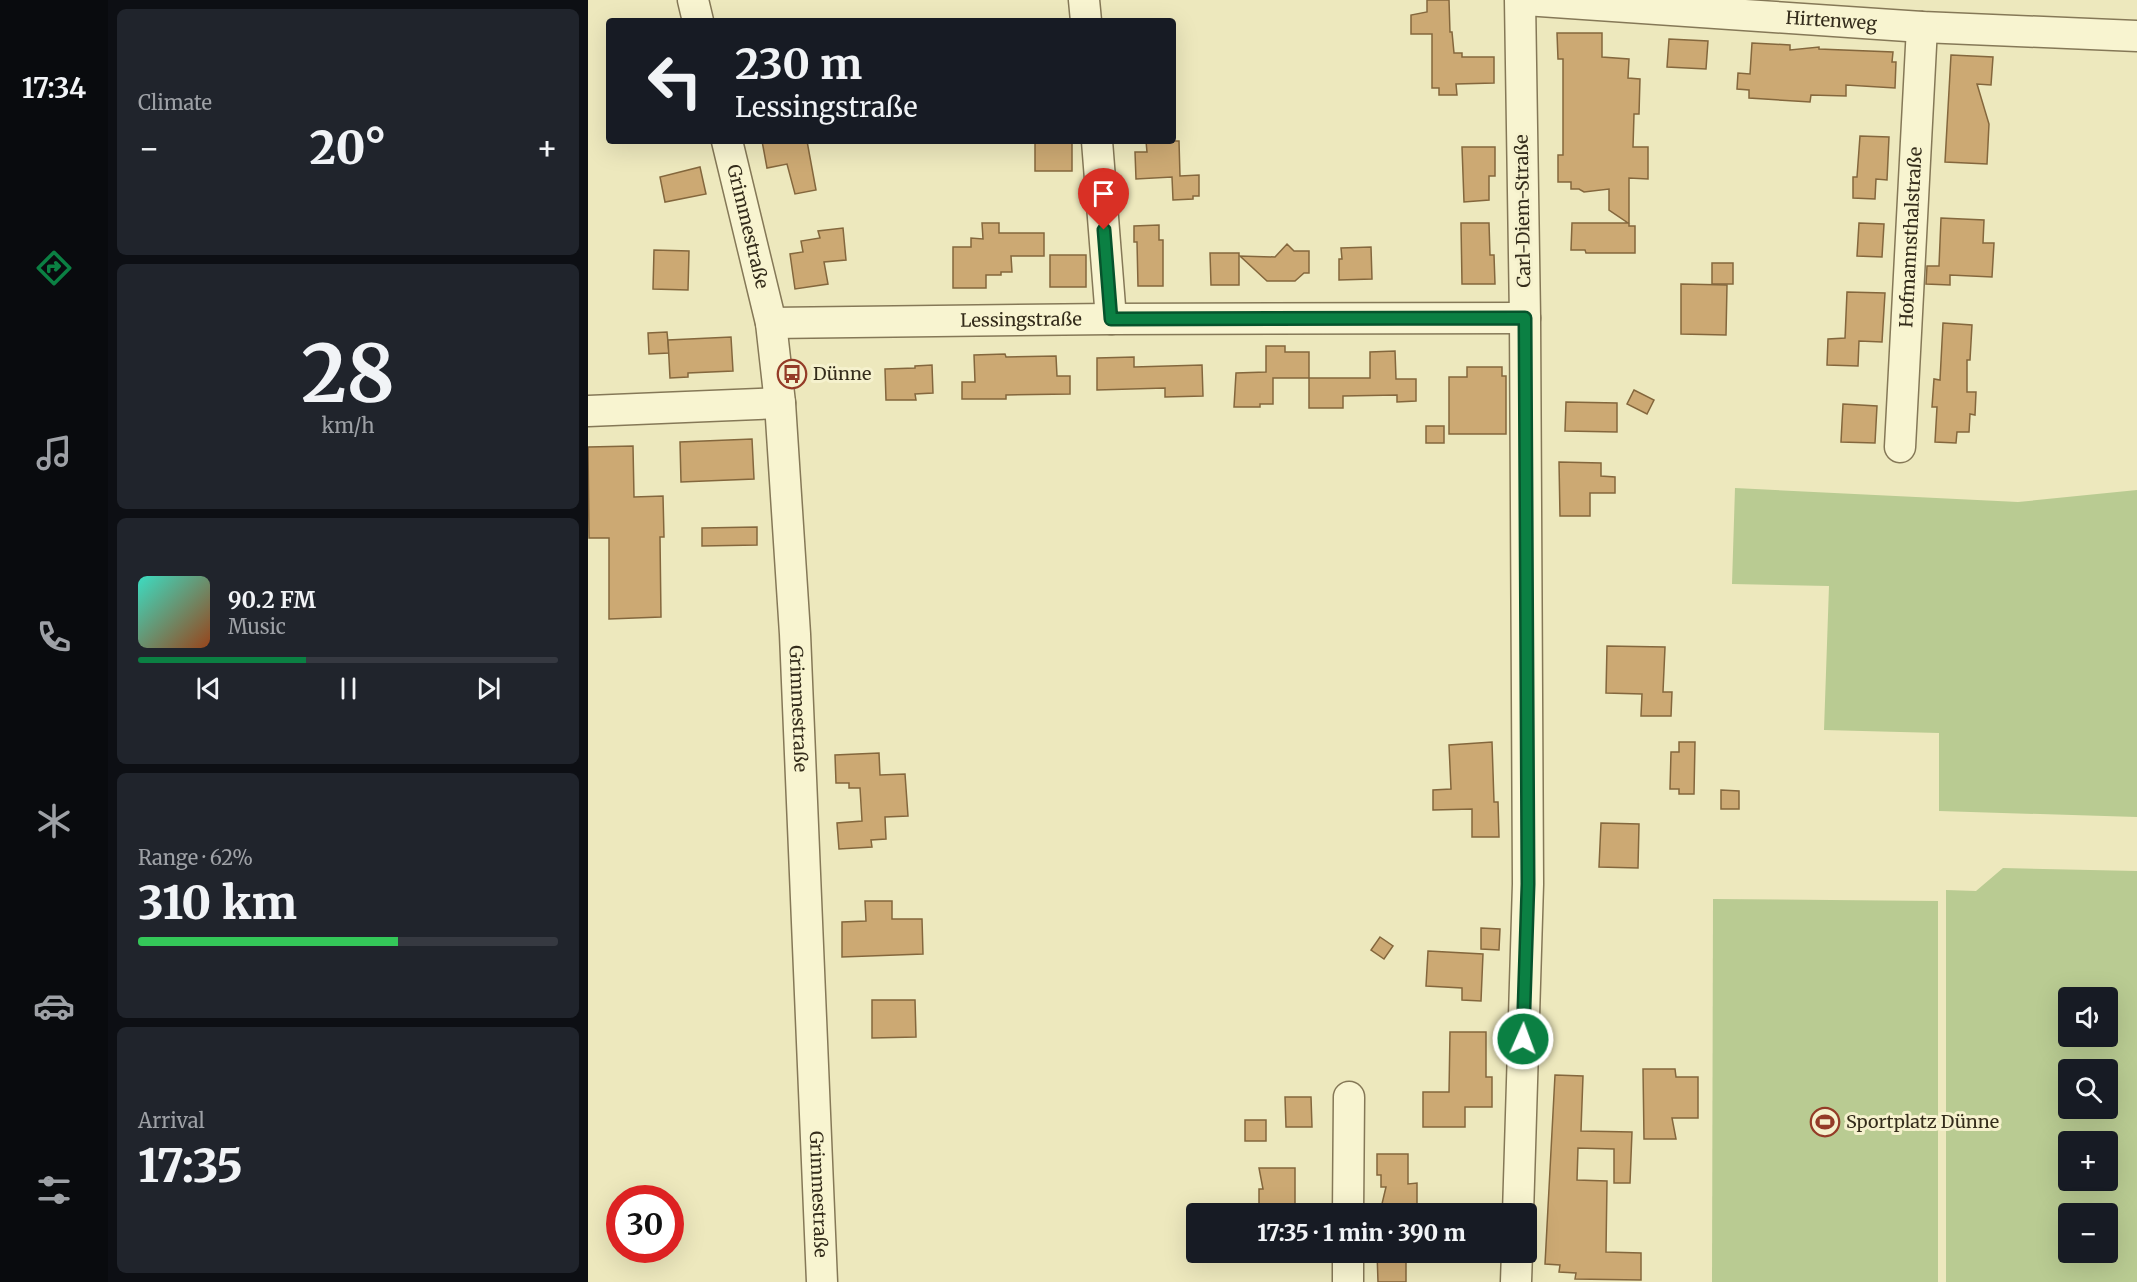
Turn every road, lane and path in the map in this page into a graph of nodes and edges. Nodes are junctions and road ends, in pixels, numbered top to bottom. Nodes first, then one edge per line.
1 (693, 0) edge
2 (1084, 0) edge
3 (1522, 0) edge
4 (697, 18) edge
5 (1086, 18) edge
6 (1922, 27) junction
7 (2137, 36) edge
8 (728, 144) edge
9 (1097, 144) edge
10 (1525, 318) junction
11 (1111, 319) junction
12 (771, 323) junction
13 (780, 403) junction
14 (588, 411) edge
15 (1900, 447) dead end
16 (1348, 1097) dead end
17 (1348, 1203) edge
18 (1518, 1203) edge
19 (1348, 1263) edge
20 (1517, 1263) edge
21 (822, 1282) edge
22 (1348, 1282) edge
23 (1516, 1282) edge

1 - 4 street
2 - 5 street
3 - 6 street, Hirtenweg
3 - 10 street, Carl-Diem-Straße
6 - 7 street, Hirtenweg
6 - 15 street, Hofmannsthalstraße
8 - 12 street, Grimmestraße
9 - 11 street
10 - 11 street, Lessingstraße
10 - 18 street, Carl-Diem-Straße
11 - 12 street, Lessingstraße
12 - 13 street, Grimmestraße
13 - 14 street
13 - 21 street, Grimmestraße
16 - 17 street
19 - 22 street
20 - 23 street

